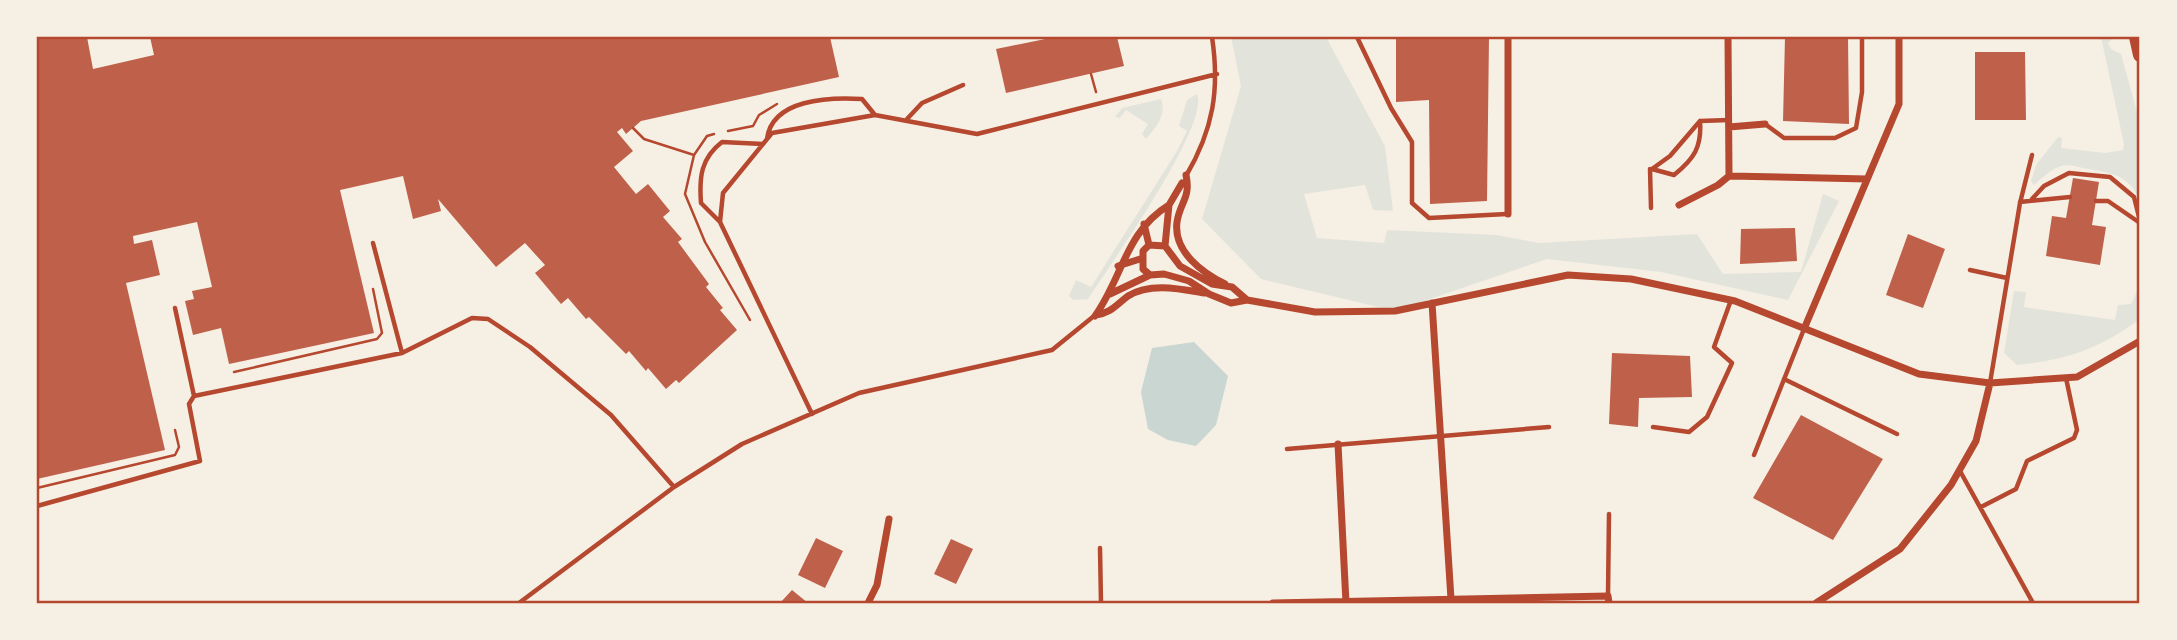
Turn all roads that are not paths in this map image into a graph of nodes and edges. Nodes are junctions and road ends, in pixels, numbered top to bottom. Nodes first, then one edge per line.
1 (1213, 37) edge
2 (1357, 37) edge
3 (1508, 37) edge
4 (1728, 37) edge
5 (1862, 37) edge
6 (1899, 37) edge
7 (2136, 37) edge
8 (2140, 55) edge
9 (1217, 74) junction
10 (963, 85) dead end
11 (875, 114) junction
12 (906, 120) junction
13 (1700, 121) junction
14 (1729, 124) junction
15 (1766, 124) joint
16 (765, 142) junction
17 (2032, 155) dead end
18 (1650, 169) dead end
19 (1186, 175) junction
20 (1729, 176) junction
21 (1867, 179) junction
22 (1182, 183) joint
23 (2070, 197) dead end
24 (2032, 199) junction
25 (2096, 201) dead end
26 (2020, 203) junction
27 (1169, 205) junction
28 (1679, 205) dead end
29 (1651, 208) dead end
30 (1508, 214) joint
31 (720, 222) junction
32 (2140, 222) edge
33 (1144, 224) junction
34 (373, 243) dead end
35 (1149, 245) junction
36 (1165, 246) junction
37 (1140, 260) junction
38 (1173, 260) junction
39 (1118, 266) junction
40 (1970, 270) dead end
41 (1164, 274) junction
42 (1150, 275) junction
43 (2007, 278) junction
44 (1232, 287) junction
45 (1110, 294) junction
46 (1209, 294) junction
47 (1247, 300) junction
48 (1731, 300) junction
49 (1433, 303) junction
50 (176, 308) dead end
51 (1095, 316) junction
52 (1804, 328) junction
53 (2140, 341) edge
54 (402, 354) junction
55 (2066, 378) junction
56 (1784, 379) junction
57 (1990, 383) junction
58 (194, 396) junction
59 (812, 414) junction
60 (1549, 427) dead end
61 (1653, 427) dead end
62 (1897, 434) dead end
63 (1442, 435) junction
64 (1338, 444) junction
65 (1287, 449) dead end
66 (1754, 455) dead end
67 (1960, 470) junction
68 (674, 487) junction
69 (37, 506) edge
70 (1981, 508) junction
71 (1609, 514) dead end
72 (889, 519) dead end
73 (1100, 548) dead end
74 (1451, 599) junction
75 (1609, 600) edge
76 (1524, 601) edge
77 (519, 603) edge
78 (868, 603) edge
79 (1101, 603) edge
80 (1273, 603) edge
81 (1346, 603) edge
82 (1816, 603) edge
83 (2033, 603) edge

1 - 9 lane
2 - 30 lane
3 - 30 street
4 - 14 street
5 - 15 lane
6 - 21 street
7 - 8 main road
9 - 12 lane
9 - 19 lane
10 - 12 lane
11 - 12 lane
11 - 16 lane
11 - 16 lane
13 - 13 lane
13 - 14 lane
14 - 15 street
14 - 20 street
16 - 31 lane
16 - 31 lane
17 - 26 lane
18 - 29 lane
19 - 22 lane
19 - 44 street
20 - 21 street
20 - 28 street
21 - 52 street
22 - 27 street
23 - 24 lane
24 - 26 lane
24 - 32 lane
25 - 32 lane
26 - 43 lane
27 - 33 street
27 - 36 street
31 - 59 lane
33 - 35 street
33 - 39 street
34 - 54 lane
35 - 36 street
35 - 37 street
36 - 38 street
37 - 39 street
37 - 42 street
38 - 41 street
38 - 44 street
39 - 45 street
40 - 43 lane
41 - 42 street
41 - 46 street
42 - 45 street
43 - 57 lane
44 - 47 street
45 - 51 street
46 - 47 street
46 - 51 street
47 - 49 street
48 - 49 street
48 - 52 street
48 - 61 lane
49 - 63 street
50 - 58 lane
51 - 59 lane
52 - 56 lane
52 - 57 street
53 - 55 street
54 - 58 lane
54 - 68 lane
55 - 57 street
55 - 70 lane
56 - 62 lane
56 - 66 lane
57 - 67 street
58 - 69 lane
59 - 68 lane
60 - 63 lane
63 - 64 lane
63 - 74 street
64 - 65 lane
64 - 81 street
67 - 70 lane
67 - 82 street
68 - 77 lane
70 - 83 lane
71 - 75 lane
72 - 78 street
73 - 79 lane
74 - 76 street
74 - 81 street
75 - 76 street
80 - 81 street

